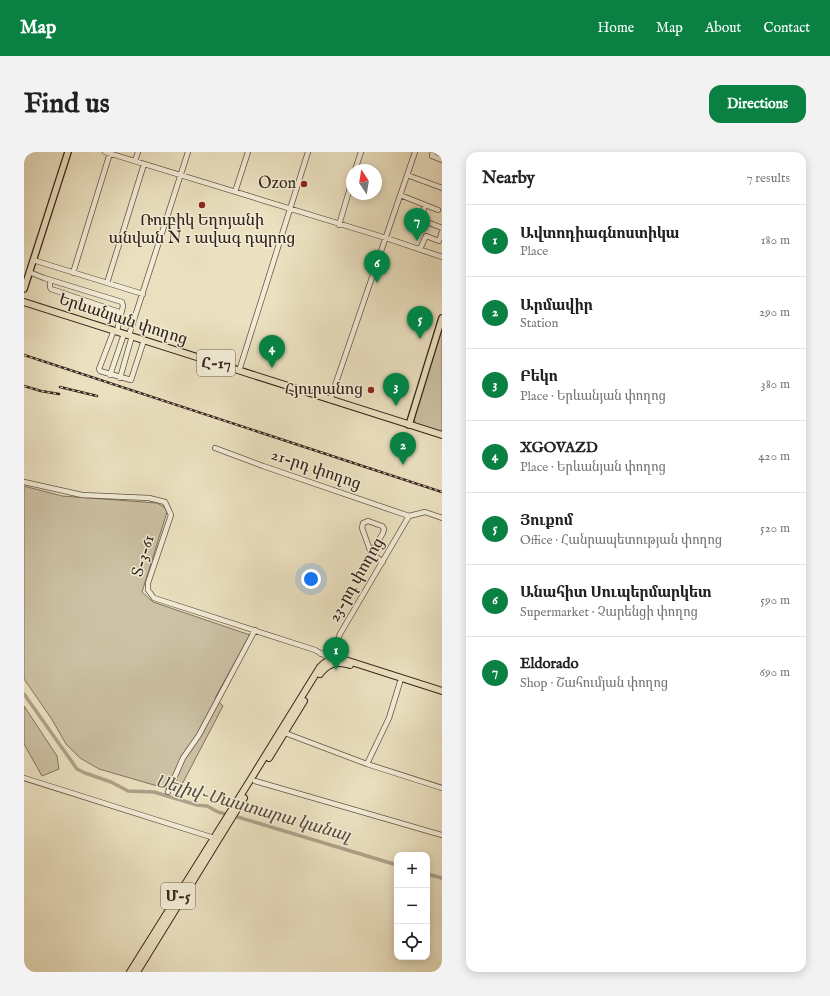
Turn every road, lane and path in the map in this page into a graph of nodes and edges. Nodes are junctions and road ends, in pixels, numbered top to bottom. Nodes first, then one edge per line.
1 (68, 152) edge
2 (107, 152) edge
3 (138, 152) edge
4 (188, 152) edge
5 (248, 152) edge
6 (308, 152) edge
7 (361, 152) edge
8 (414, 152) edge
9 (433, 152) edge
10 (442, 160) edge
11 (135, 161) junction
12 (144, 164) junction
13 (357, 164) edge
14 (407, 174) junction
15 (181, 176) junction
16 (442, 188) edge
17 (235, 192) junction
18 (400, 195) junction
19 (346, 200) edge
20 (425, 205) junction
21 (290, 210) junction
22 (438, 210) dead end
23 (339, 225) junction
24 (442, 228) edge
25 (442, 232) edge
26 (386, 238) junction
27 (420, 250) junction
28 (442, 257) edge
29 (33, 260) junction
30 (29, 272) junction
31 (73, 272) junction
32 (50, 280) junction
33 (107, 283) junction
34 (24, 289) edge
35 (143, 294) junction
36 (24, 302) edge
37 (121, 314) junction
38 (442, 318) edge
39 (115, 331) junction
40 (129, 335) junction
41 (144, 340) junction
42 (239, 371) junction
43 (110, 375) junction
44 (120, 378) junction
45 (330, 400) junction
46 (409, 425) junction
47 (442, 435) edge
48 (215, 448) dead end
49 (24, 482) edge
50 (409, 516) junction
51 (442, 518) edge
52 (371, 553) junction
53 (383, 562) junction
54 (255, 630) junction
55 (337, 645) junction
56 (321, 654) junction
57 (344, 659) junction
58 (332, 661) junction
59 (320, 666) junction
60 (400, 682) junction
61 (442, 691) edge
62 (442, 696) edge
63 (285, 733) junction
64 (368, 764) junction
65 (24, 778) edge
66 (255, 781) junction
67 (442, 788) edge
68 (168, 792) dead end
69 (235, 809) junction
70 (228, 820) junction
71 (442, 835) edge
72 (214, 838) junction
73 (209, 851) junction
74 (130, 972) edge
75 (137, 972) edge

1 - 29 main road
2 - 11 street
2 - 31 street
3 - 11 street
4 - 15 street
5 - 17 street
6 - 21 street
7 - 13 street
8 - 14 street
9 - 10 street
11 - 12 street
12 - 15 street
12 - 33 street
14 - 16 street
14 - 18 street
15 - 17 street
15 - 35 street
17 - 21 street
18 - 20 street
18 - 26 street
19 - 23 street
20 - 22 street
20 - 24 street
21 - 23 street
21 - 42 street
23 - 26 street
25 - 27 street
26 - 27 street
26 - 45 street
27 - 28 street
29 - 30 main road
29 - 31 street
30 - 32 street
30 - 34 main road
31 - 33 street
32 - 37 street
32 - 37 street
33 - 35 street
35 - 40 street
36 - 39 highway, Երևանյան փողոց / Հ-17
37 - 39 street
38 - 46 main road
39 - 40 highway, Երևանյան փողոց / Հ-17
39 - 43 street
40 - 41 highway, Երևանյան փողոց / Հ-17
40 - 43 street
40 - 44 street
41 - 42 highway, Երևանյան փողոց / Հ-17
41 - 44 street
42 - 45 highway, Երևանյան փողոց / Հ-17
43 - 44 street
45 - 46 highway, Երևանյան փողոց / Հ-17
46 - 47 highway, Երևանյան փողոց / Հ-17
48 - 50 street, 21-րդ փողոց
49 - 54 street, Տ-3-61 / Տ-3-61
50 - 51 street
50 - 53 street, 23-րդ փողոց
52 - 52 street
52 - 53 street
53 - 55 street, 23-րդ փողոց
54 - 56 street, Տ-3-61 / Տ-3-61
54 - 68 street
55 - 56 street
55 - 57 street
55 - 58 street, 23-րդ փողոց
56 - 58 street, Տ-3-61 / Տ-3-61
56 - 59 street
57 - 58 highway
57 - 61 highway
58 - 59 highway, Մ-5
58 - 60 highway
58 - 63 highway, Մ-5
59 - 69 highway, Մ-5
60 - 62 highway
60 - 64 street
63 - 64 street
63 - 66 highway, Մ-5
64 - 67 street
65 - 72 street
66 - 69 highway, Մ-5
66 - 71 street
69 - 70 highway, Մ-5
70 - 72 highway, Մ-5
70 - 73 highway, Մ-5
72 - 73 highway, Մ-5
73 - 74 highway, Մ-5
73 - 75 highway, Մ-5

